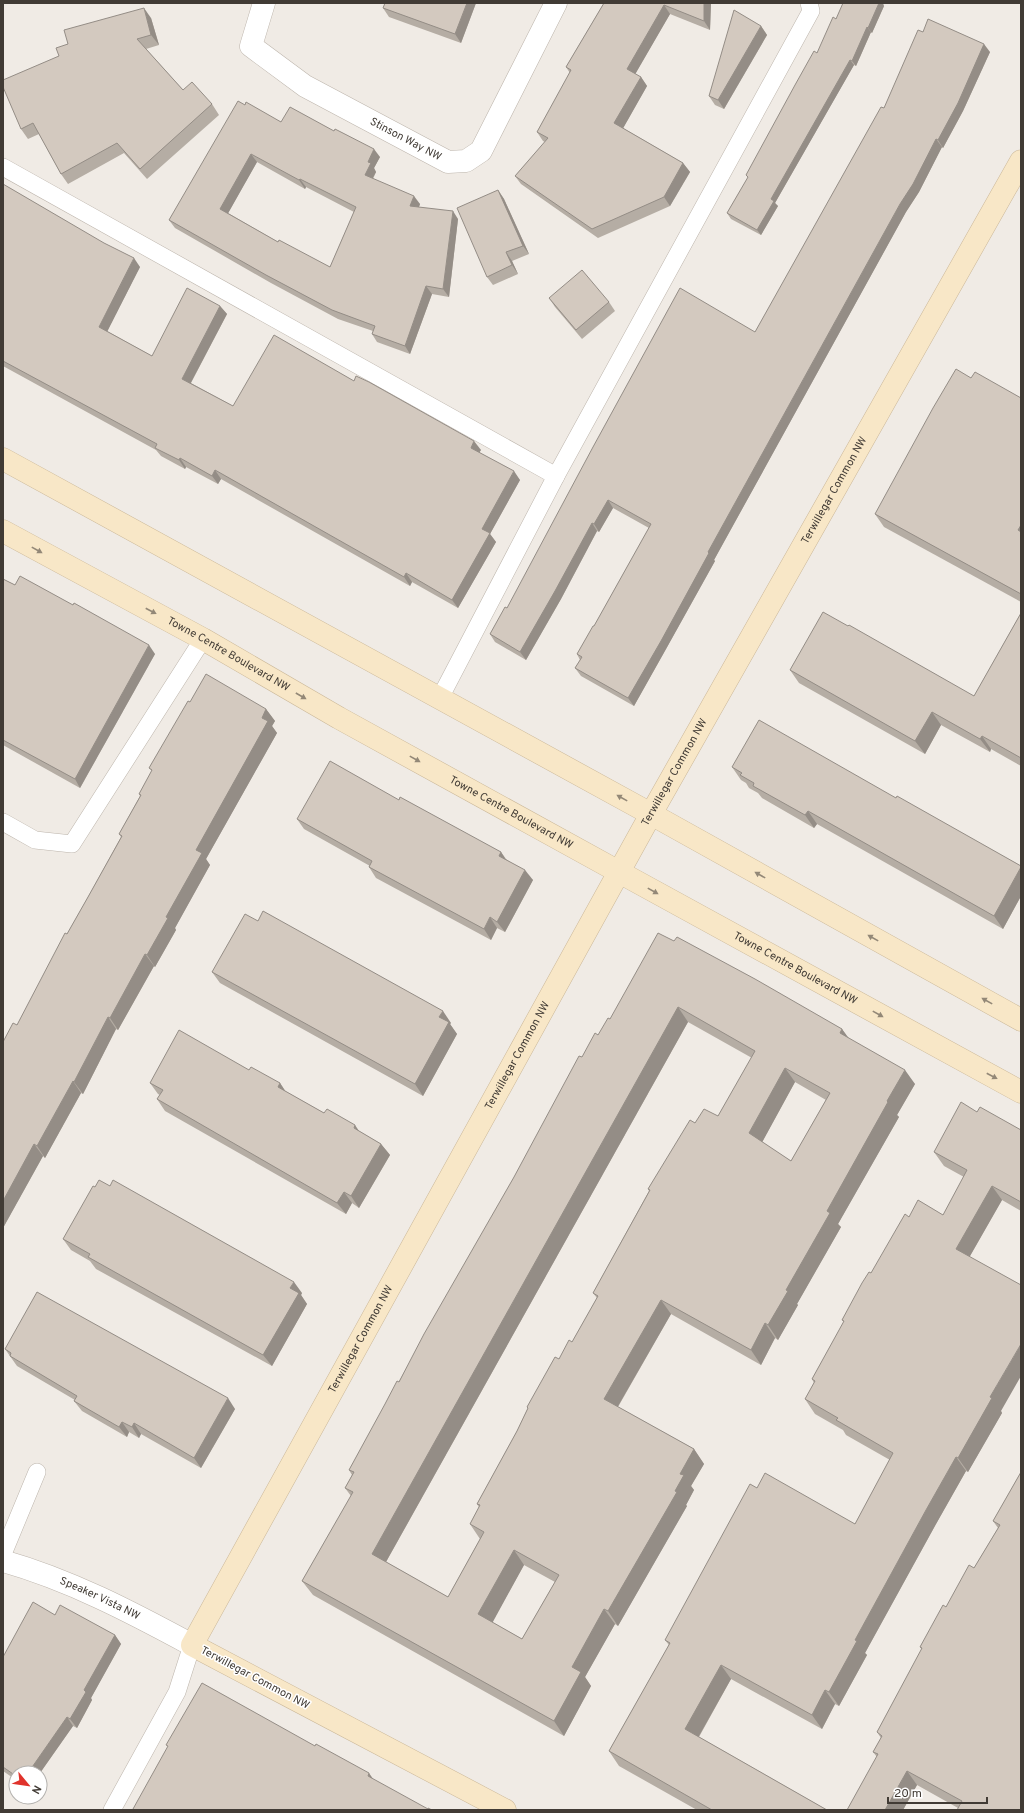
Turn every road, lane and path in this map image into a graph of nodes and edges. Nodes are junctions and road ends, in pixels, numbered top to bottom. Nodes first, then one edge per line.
1 (264, 3) edge
2 (556, 3) edge
3 (809, 3) edge
4 (1021, 161) edge
5 (3, 167) edge
6 (3, 459) edge
7 (556, 476) junction
8 (3, 530) edge
9 (203, 639) junction
10 (440, 698) junction
11 (651, 814) junction
12 (3, 822) edge
13 (619, 872) junction
14 (1021, 1020) edge
15 (1021, 1092) edge
16 (37, 1472) dead end
17 (3, 1554) edge
18 (3, 1561) edge
19 (192, 1645) junction
20 (112, 1810) edge
21 (505, 1810) edge

1 - 2 street, Stinson Way NW
3 - 7 lane
4 - 11 street, Terwillegar Common NW
5 - 7 lane
6 - 10 street
7 - 10 lane
8 -> 9 street, Towne Centre Boulevard NW
9 - 12 lane
9 -> 13 street, Towne Centre Boulevard NW
11 -> 10 street
11 - 13 street, Terwillegar Common NW
14 -> 11 street
13 -> 15 street, Towne Centre Boulevard NW
13 - 19 street, Terwillegar Common NW
16 - 17 lane
18 - 19 street, Speaker Vista NW
19 - 20 lane
19 - 21 street, Terwillegar Common NW

